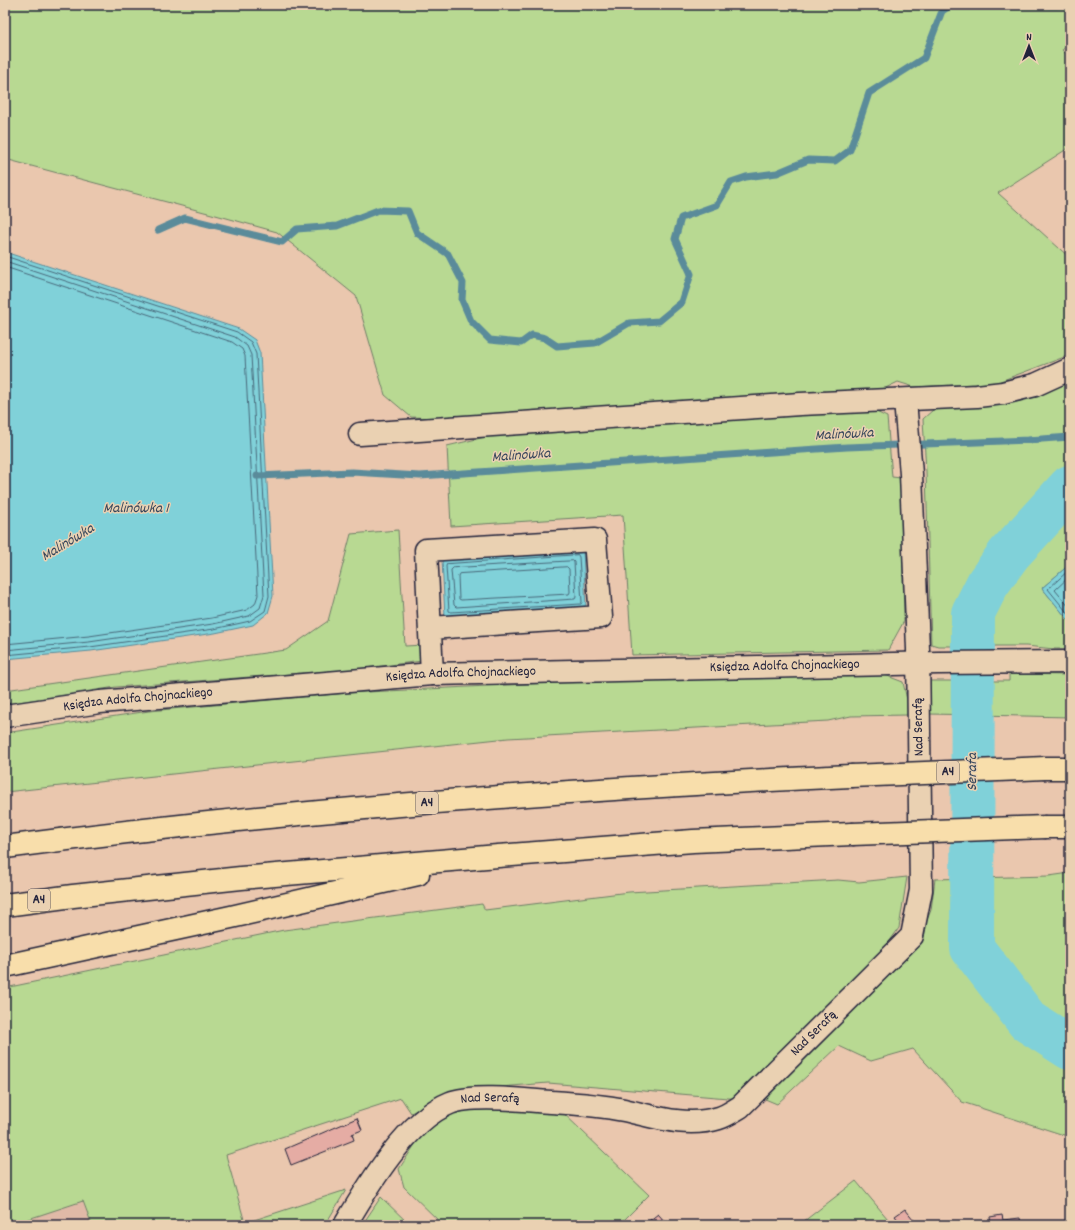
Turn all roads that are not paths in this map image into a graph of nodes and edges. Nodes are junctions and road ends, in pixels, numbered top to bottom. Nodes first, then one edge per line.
1 (1070, 368) edge
2 (906, 405) junction
3 (360, 434) dead end
4 (430, 628) junction
5 (1070, 662) edge
6 (928, 663) junction
7 (432, 674) junction
8 (5, 716) edge
9 (1070, 768) edge
10 (1070, 826) edge
11 (5, 847) edge
12 (498, 856) junction
13 (5, 905) edge
14 (5, 966) edge
15 (346, 1225) edge

1 - 2 street
2 - 3 street
2 - 6 street, Nad Serafą
4 - 4 street
4 - 7 street
5 - 6 street
6 - 7 street, Księdza Adolfa Chojnackiego
6 - 15 street, Nad Serafą
7 - 8 street, Księdza Adolfa Chojnackiego
9 - 11 highway, A4, bridge
10 - 12 highway, A4, bridge
12 - 13 highway, A4
12 - 14 highway

